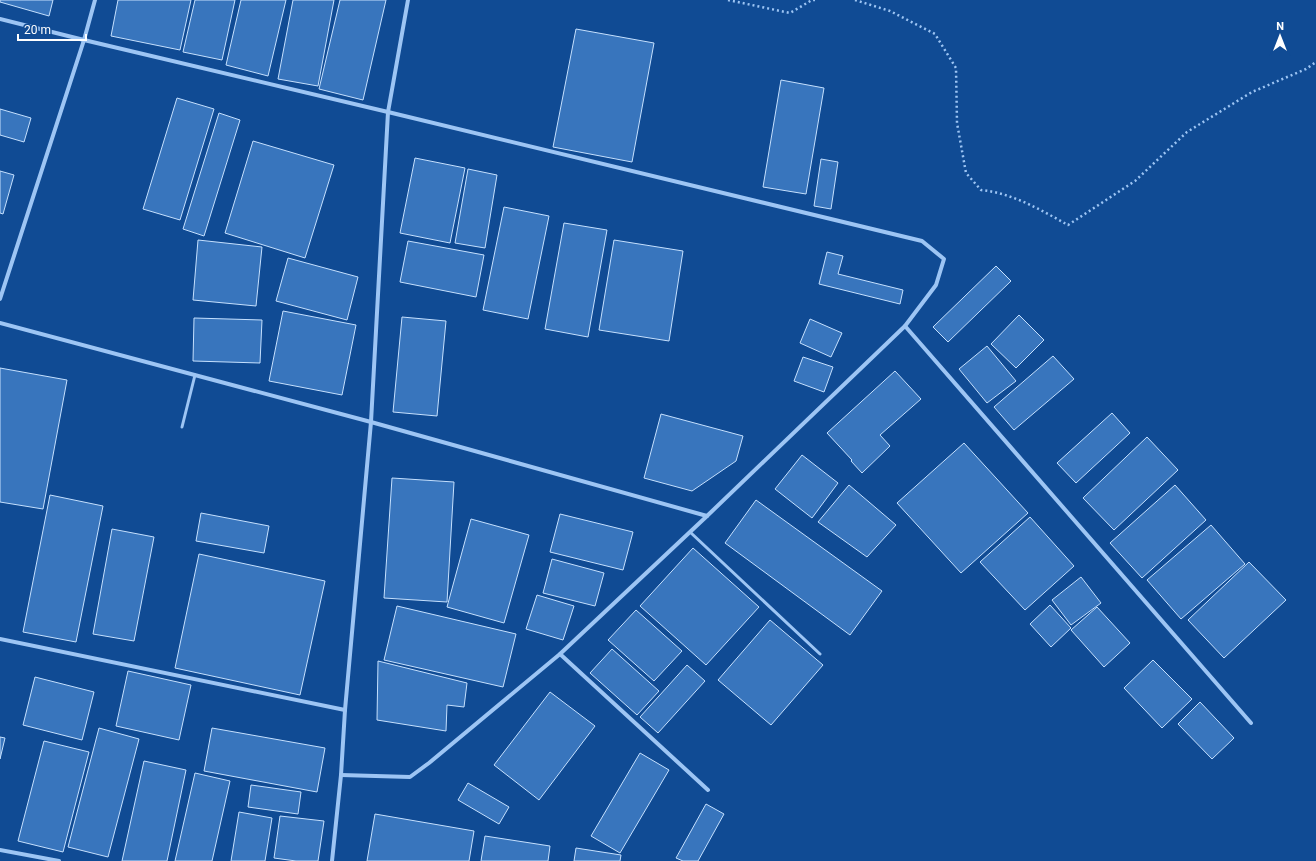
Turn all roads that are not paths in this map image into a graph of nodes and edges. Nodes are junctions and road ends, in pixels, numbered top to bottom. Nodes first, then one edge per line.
1 (95, 0) edge
2 (408, 0) edge
3 (0, 19) edge
4 (84, 40) junction
5 (388, 112) junction
6 (0, 299) edge
7 (0, 323) edge
8 (905, 326) junction
9 (195, 375) junction
10 (371, 422) junction
11 (182, 428) dead end
12 (707, 516) junction
13 (690, 532) junction
14 (0, 639) edge
15 (560, 654) junction
16 (820, 654) dead end
17 (345, 710) junction
18 (1251, 723) dead end
19 (341, 775) junction
20 (708, 790) dead end
21 (0, 850) edge
22 (59, 861) edge
23 (332, 861) edge

1 - 4 street
2 - 5 street
3 - 4 street
4 - 5 street
4 - 6 street
5 - 8 street
5 - 10 street
7 - 9 street
8 - 12 street
8 - 18 street
9 - 10 street
9 - 11 lane
10 - 12 street
10 - 17 street
12 - 13 street
13 - 15 street
13 - 16 lane
14 - 17 street
15 - 19 street
15 - 20 street
17 - 19 street
19 - 23 street
21 - 22 street

